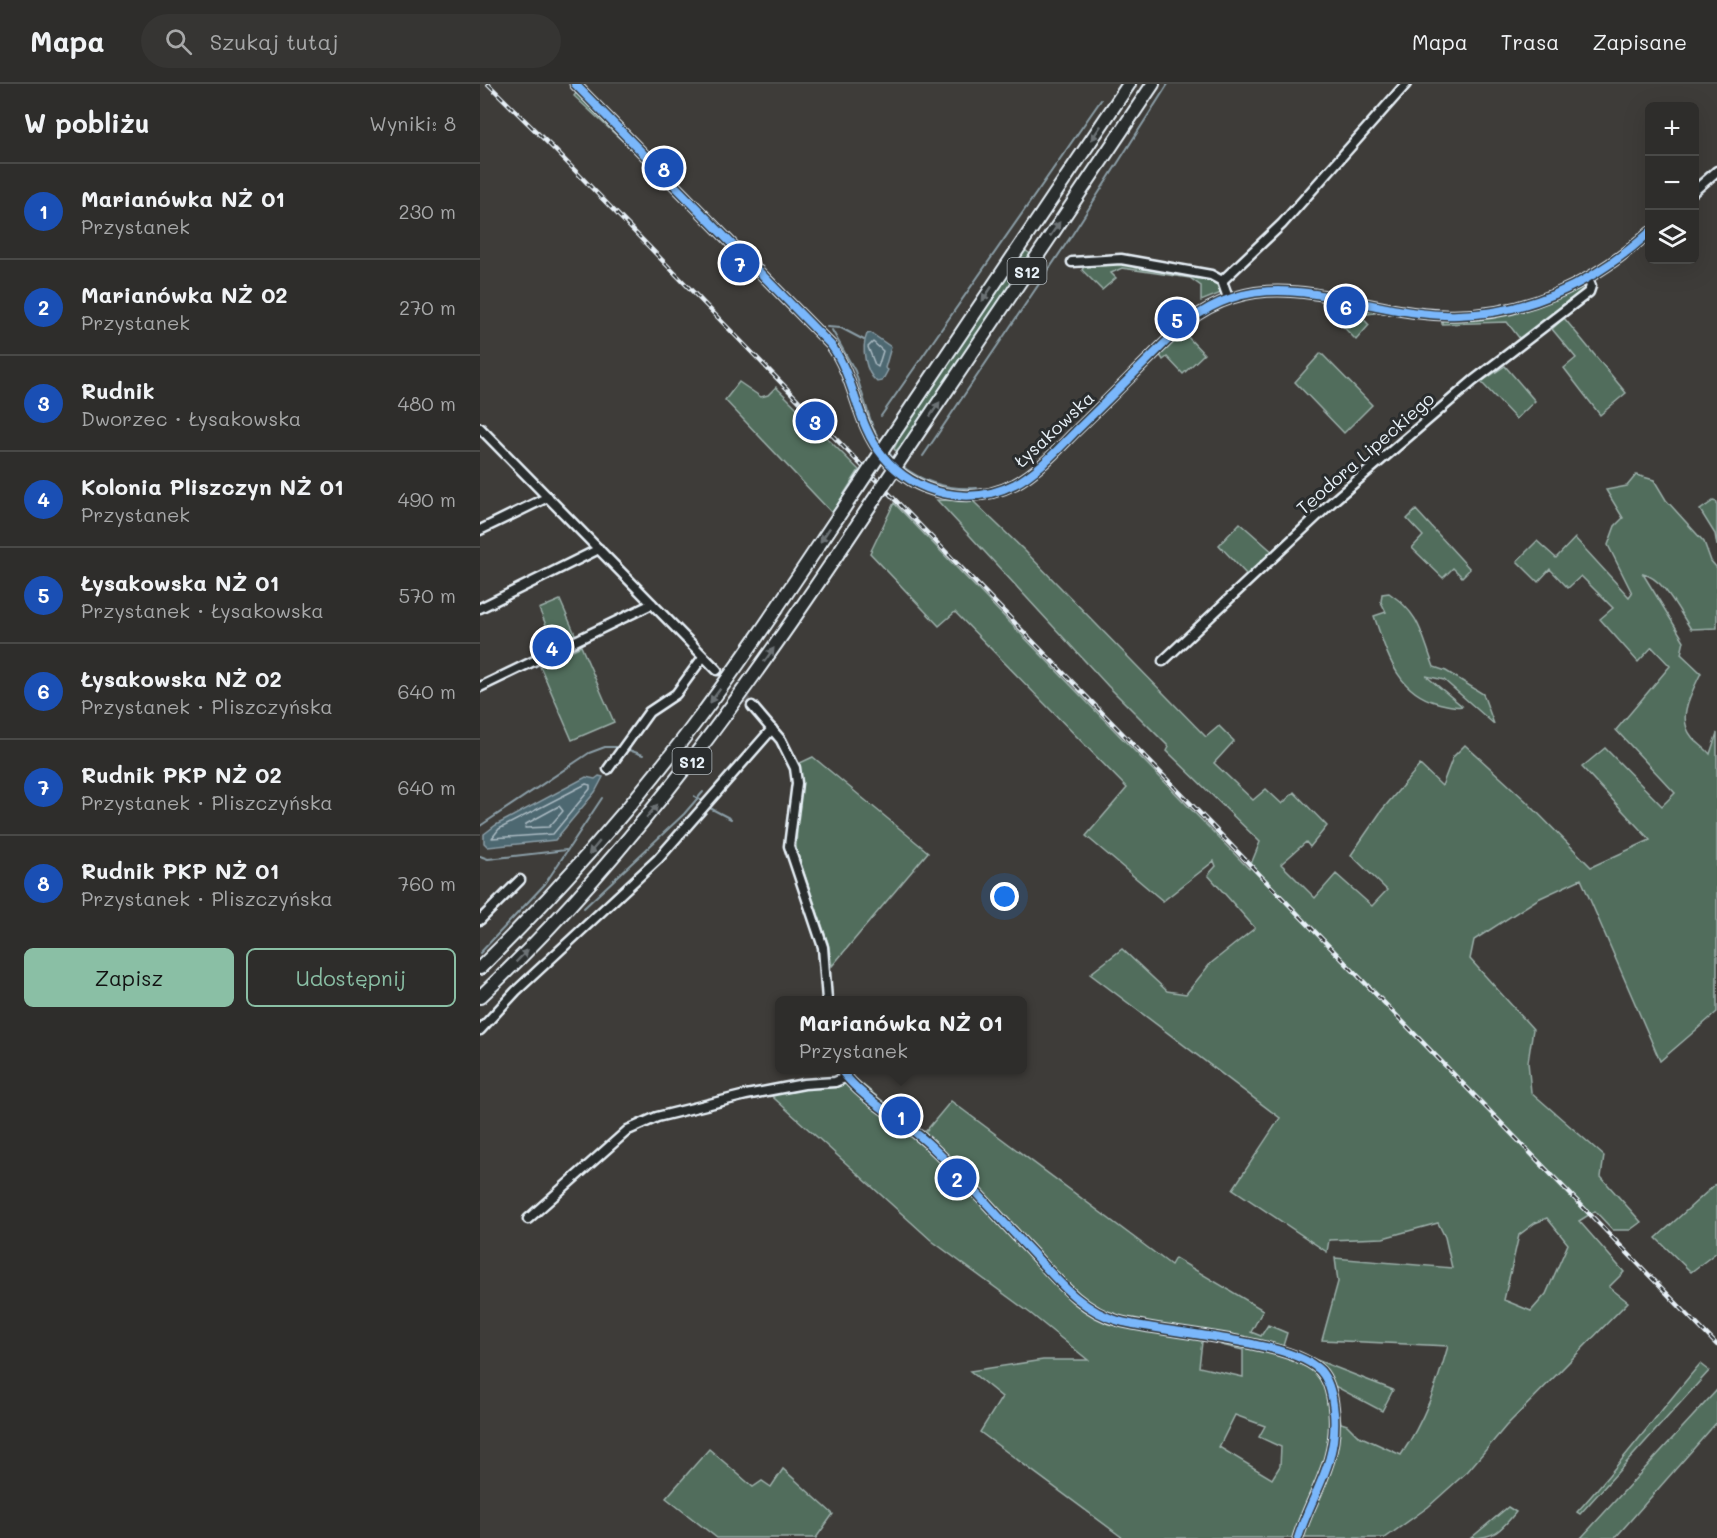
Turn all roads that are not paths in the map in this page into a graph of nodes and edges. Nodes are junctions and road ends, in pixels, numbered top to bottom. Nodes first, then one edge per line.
1 (575, 84) edge
2 (1129, 84) edge
3 (1153, 84) edge
4 (1406, 84) edge
5 (1717, 171) edge
6 (1699, 187) edge
7 (1645, 236) edge
8 (1072, 262) dead end
9 (1588, 279) junction
10 (1222, 281) junction
11 (1228, 298) junction
12 (480, 428) edge
13 (548, 497) junction
14 (480, 530) edge
15 (599, 549) junction
16 (652, 604) junction
17 (480, 608) edge
18 (703, 657) junction
19 (1163, 661) dead end
20 (717, 670) tunnel mouth
21 (480, 687) edge
22 (752, 706) tunnel mouth
23 (772, 729) junction
24 (608, 769) dead end
25 (520, 880) dead end
26 (480, 920) edge
27 (480, 968) edge
28 (827, 996) edge
29 (480, 997) edge
30 (480, 1030) edge
31 (840, 1074) edge
32 (845, 1074) edge
33 (528, 1219) dead end
34 (1298, 1538) edge

1 - 11 street, Łysakowska
2 -> 27 highway, S12, bridge
29 -> 3 highway, S12, bridge
4 - 10 street
5 - 6 street
7 - 9 street, Łysakowska
8 - 10 street
9 - 11 street, Łysakowska
9 - 19 street, Teodora Lipeckiego
10 - 11 street
12 - 13 street
13 - 14 street
13 - 15 street
15 - 16 street
15 - 17 street
16 - 18 street
16 - 21 street
18 - 20 street
18 - 24 street
22 - 23 street
23 - 28 street
23 - 30 street
25 - 26 street
31 - 33 street
32 - 34 street

